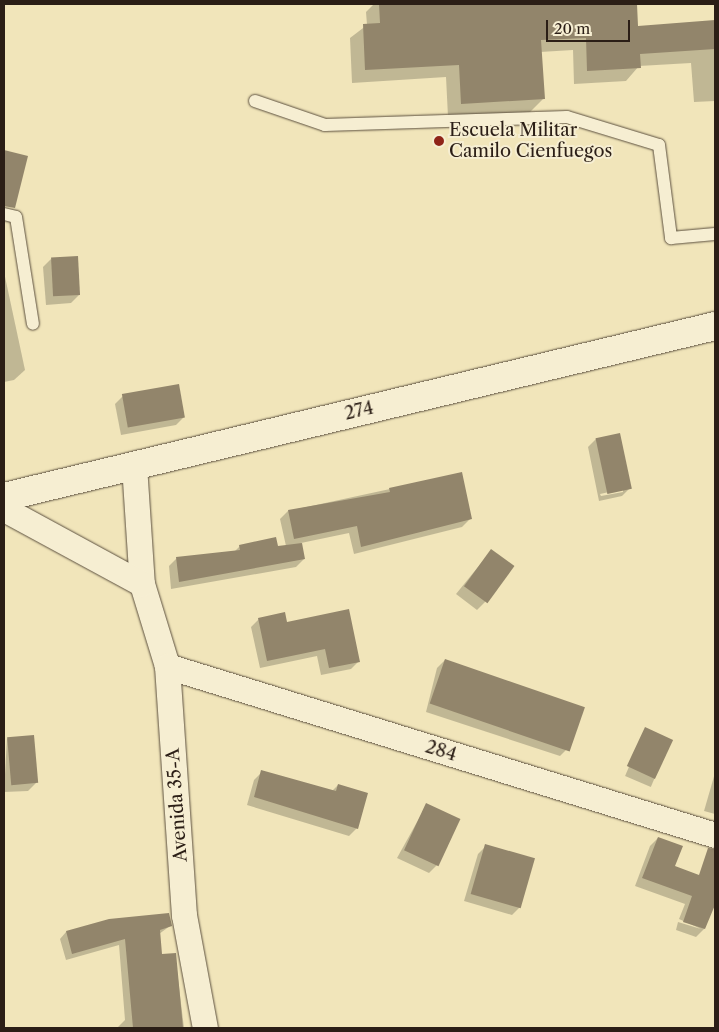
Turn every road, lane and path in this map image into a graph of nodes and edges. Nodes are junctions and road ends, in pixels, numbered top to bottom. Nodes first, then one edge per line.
1 (255, 101) dead end
2 (4, 214) edge
3 (715, 234) edge
4 (33, 324) dead end
5 (715, 326) edge
6 (134, 465) junction
7 (4, 497) edge
8 (4, 509) edge
9 (142, 584) junction
10 (167, 666) junction
11 (715, 836) edge
12 (205, 1028) edge

1 - 3 lane
2 - 4 lane
5 - 6 street, 274
6 - 7 street, 274
6 - 9 street, Avenida 35-A
8 - 9 street
9 - 10 street, Avenida 35-A
10 - 11 street, 284
10 - 12 street, Avenida 35-A

